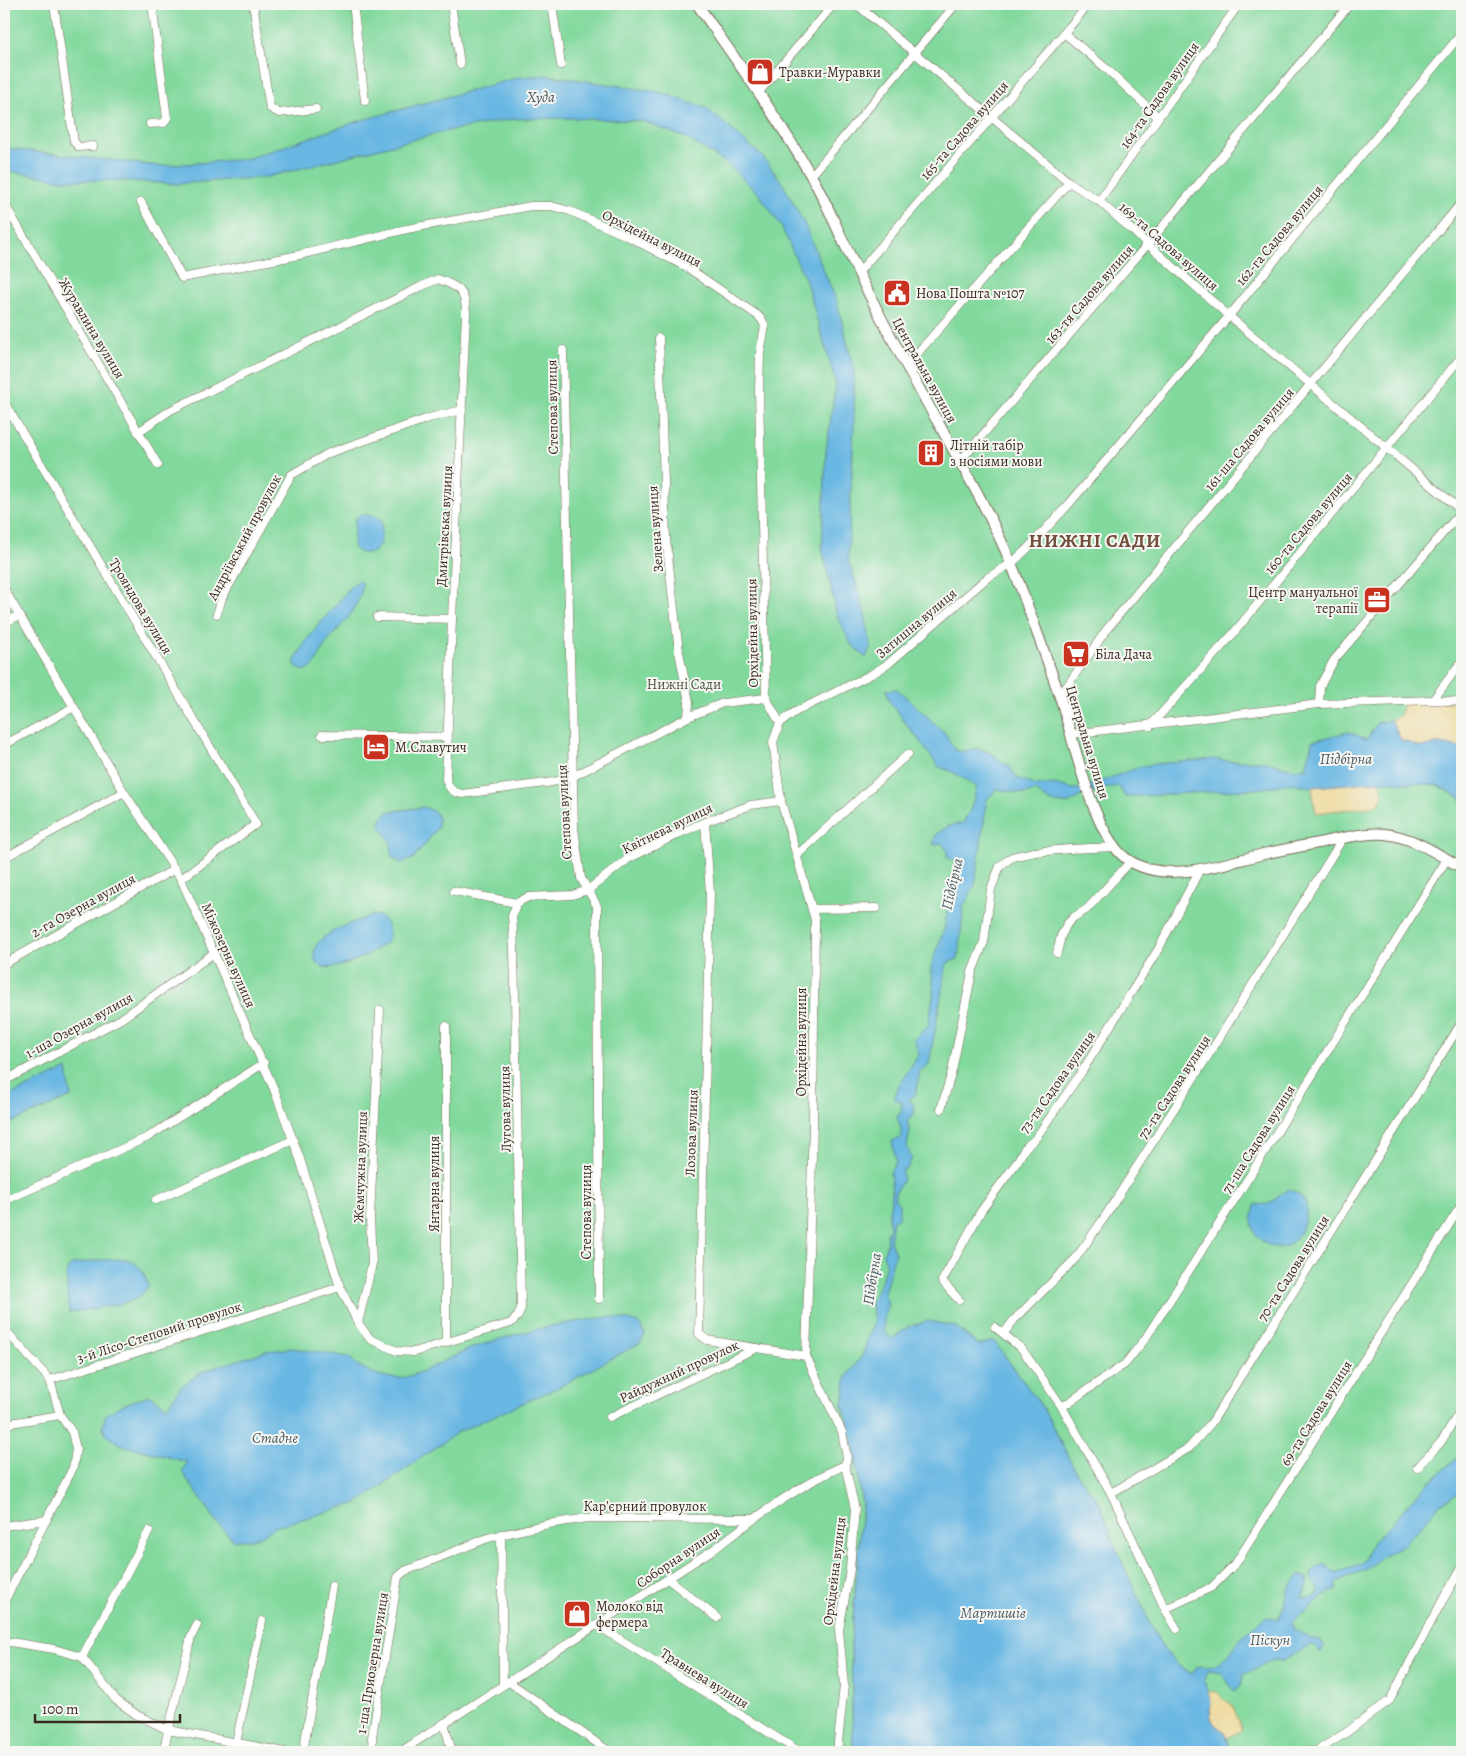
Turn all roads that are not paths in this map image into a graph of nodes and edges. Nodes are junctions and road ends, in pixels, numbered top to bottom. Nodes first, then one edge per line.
1 (54, 4) edge
2 (152, 4) edge
3 (253, 4) edge
4 (353, 4) edge
5 (451, 4) edge
6 (552, 4) edge
7 (834, 4) edge
8 (856, 4) edge
9 (956, 4) edge
10 (1089, 4) edge
11 (1239, 4) edge
12 (1350, 4) edge
13 (702, 6) edge
14 (1064, 33) junction
15 (1462, 35) edge
16 (915, 52) junction
17 (460, 64) dead end
18 (561, 64) dead end
19 (758, 92) junction
20 (365, 101) dead end
21 (316, 109) dead end
22 (992, 117) junction
23 (1158, 117) junction
24 (150, 124) dead end
25 (93, 146) dead end
26 (812, 176) junction
27 (1069, 182) junction
28 (1099, 201) junction
29 (140, 202) dead end
30 (1462, 202) edge
31 (4, 203) edge
32 (1147, 245) junction
33 (858, 273) junction
34 (1229, 316) junction
35 (659, 338) dead end
36 (563, 350) dead end
37 (1462, 356) edge
38 (906, 366) junction
39 (1311, 384) junction
40 (4, 402) edge
41 (462, 410) junction
42 (138, 432) junction
43 (1387, 447) junction
44 (960, 461) junction
45 (158, 465) dead end
46 (1462, 511) edge
47 (1012, 562) junction
48 (4, 589) edge
49 (218, 614) dead end
50 (19, 615) junction
51 (378, 617) dead end
52 (452, 619) junction
53 (4, 624) edge
54 (1462, 661) edge
55 (1060, 696) junction
56 (766, 698) junction
57 (1433, 700) junction
58 (1462, 702) edge
59 (1319, 704) junction
60 (74, 707) junction
61 (688, 717) junction
62 (780, 723) junction
63 (1150, 726) junction
64 (1072, 734) junction
65 (322, 735) dead end
66 (448, 737) junction
67 (4, 745) edge
68 (908, 754) dead end
69 (574, 776) junction
70 (124, 792) junction
71 (781, 801) junction
72 (705, 822) junction
73 (1343, 838) junction
74 (1115, 847) junction
75 (797, 855) junction
76 (4, 858) edge
77 (1447, 859) junction
78 (1130, 862) junction
79 (1462, 868) edge
80 (175, 869) junction
81 (1200, 869) junction
82 (181, 879) junction
83 (588, 890) junction
84 (454, 891) dead end
85 (518, 903) junction
86 (877, 908) dead end
87 (812, 909) junction
88 (214, 953) junction
89 (1056, 953) dead end
90 (4, 964) edge
91 (380, 1010) dead end
92 (1462, 1022) edge
93 (446, 1026) dead end
94 (264, 1063) junction
95 (4, 1081) edge
96 (941, 1109) dead end
97 (293, 1140) junction
98 (156, 1200) dead end
99 (4, 1201) edge
100 (1462, 1204) edge
101 (340, 1287) junction
102 (599, 1299) dead end
103 (959, 1300) dead end
104 (358, 1323) junction
105 (995, 1327) dead end
106 (4, 1332) edge
107 (1004, 1333) junction
108 (446, 1342) junction
109 (759, 1348) junction
110 (806, 1356) junction
111 (50, 1380) junction
112 (1062, 1407) junction
113 (1462, 1408) edge
114 (60, 1415) junction
115 (610, 1417) dead end
116 (4, 1424) edge
117 (845, 1465) junction
118 (1417, 1468) dead end
119 (1111, 1493) junction
120 (753, 1519) junction
121 (46, 1520) junction
122 (4, 1526) edge
123 (150, 1531) dead end
124 (501, 1534) junction
125 (1462, 1567) edge
126 (398, 1577) joint
127 (668, 1579) junction
128 (332, 1586) dead end
129 (4, 1602) edge
130 (1165, 1609) junction
131 (717, 1618) dead end
132 (262, 1621) dead end
133 (197, 1626) dead end
134 (597, 1626) junction
135 (1177, 1629) dead end
136 (4, 1641) edge
137 (82, 1658) junction
138 (506, 1684) junction
139 (444, 1723) junction
140 (168, 1730) junction
141 (236, 1743) junction
142 (1319, 1751) edge
143 (163, 1752) edge
144 (234, 1752) edge
145 (286, 1752) edge
146 (302, 1752) edge
147 (373, 1752) edge
148 (400, 1752) edge
149 (452, 1752) edge
150 (610, 1752) edge
151 (800, 1752) edge
152 (837, 1752) edge

1 - 25 street
2 - 24 street
3 - 21 street
4 - 20 street
5 - 17 street
6 - 18 street
7 - 19 street
8 - 16 street, 169-та Садова вулиця
9 - 16 street
10 - 14 street, 165-та Садова вулиця
11 - 23 street, 164-та Садова вулиця
12 - 32 street, 163-тя Садова вулиця
13 - 19 street, Центральна вулиця
14 - 22 street, 165-та Садова вулиця
14 - 23 street
15 - 34 street, 162-га Садова вулиця
16 - 22 street, 169-та Садова вулиця
16 - 26 street
19 - 26 street, Центральна вулиця
22 - 27 street, 169-та Садова вулиця
22 - 33 street, 165-та Садова вулиця
23 - 28 street, 164-та Садова вулиця
26 - 33 street, Центральна вулиця
27 - 28 street, 169-та Садова вулиця
27 - 38 street
28 - 32 street, 169-та Садова вулиця
29 - 56 street, Орхідейна вулиця
30 - 39 street, 161-ша Садова вулиця
31 - 42 street, Журавлина вулиця
32 - 34 street, 169-та Садова вулиця
32 - 44 street, 163-тя Садова вулиця
33 - 38 street, Центральна вулиця
34 - 39 street, 169-та Садова вулиця
34 - 47 street, 162-га Садова вулиця
35 - 61 street, Зелена вулиця
36 - 69 street, Степова вулиця
37 - 43 street, 160-та Садова вулиця
38 - 44 street, Центральна вулиця
39 - 43 street, 169-та Садова вулиця
39 - 55 street, 161-ша Садова вулиця
40 - 82 street, Трояндова вулиця
41 - 42 street, Дмитрівська вулиця
41 - 49 street, Андріївський провулок
41 - 52 street, Дмитрівська вулиця
42 - 45 street, Журавлина вулиця
43 - 46 street, 169-та Садова вулиця
43 - 63 street, 160-та Садова вулиця
44 - 47 street, Центральна вулиця
46 - 59 street
47 - 55 street, Центральна вулиця
47 - 62 street, Затишна вулиця
48 - 50 street, Міжозерна вулиця
50 - 53 street
50 - 60 street, Міжозерна вулиця
51 - 52 street
52 - 66 street, Дмитрівська вулиця
54 - 57 street
55 - 64 street, Центральна вулиця
56 - 61 street, Дмитрівська вулиця
56 - 62 street, Орхідейна вулиця
57 - 58 street
57 - 59 street
59 - 63 street
60 - 67 street
60 - 70 street, Міжозерна вулиця
61 - 69 street, Дмитрівська вулиця
62 - 71 street, Орхідейна вулиця
63 - 64 street
64 - 74 street, Центральна вулиця
65 - 66 street
66 - 69 street, Дмитрівська вулиця
68 - 75 street
69 - 83 street, Степова вулиця
70 - 76 street
70 - 80 street, Міжозерна вулиця
71 - 72 street, Квітнева вулиця
71 - 75 street, Орхідейна вулиця
72 - 83 street, Квітнева вулиця
72 - 109 street, Лозова вулиця
73 - 77 street, Центральна вулиця
73 - 81 street, Центральна вулиця
73 - 107 street, 72-га Садова вулиця
74 - 78 street, Центральна вулиця
74 - 96 street
75 - 87 street, Орхідейна вулиця
77 - 79 street, Центральна вулиця
77 - 112 street, 71-ша Садова вулиця
78 - 81 street, Центральна вулиця
78 - 89 street
80 - 82 street, Міжозерна вулиця
80 - 90 street, 2-га Озерна вулиця
81 - 103 street, 73-тя Садова вулиця
82 - 88 street, Міжозерна вулиця
83 - 85 street, Квітнева вулиця
83 - 102 street, Степова вулиця
84 - 85 street, Квітнева вулиця
85 - 108 street, Лугова вулиця
86 - 87 street
87 - 110 street, Орхідейна вулиця
88 - 94 street, Міжозерна вулиця
88 - 95 street, 1-ша Озерна вулиця
91 - 104 street, Жемчужна вулиця
92 - 119 street, 70-та Садова вулиця
93 - 108 street, Янтарна вулиця
94 - 97 street, Міжозерна вулиця
94 - 99 street
97 - 98 street
97 - 101 street, Міжозерна вулиця
100 - 130 street, 69-та Садова вулиця
101 - 104 street, Міжозерна вулиця
101 - 111 street, 3-й Лісо-Степовий провулок
104 - 108 street, Міжозерна вулиця
105 - 107 street
106 - 111 street
107 - 112 street
109 - 110 street, Лозова вулиця
109 - 115 street, Райдужний провулок
110 - 117 street, Орхідейна вулиця
111 - 114 street
112 - 119 street
113 - 118 street
114 - 116 street
114 - 121 street
117 - 120 street, Соборна вулиця
117 - 152 street, Орхідейна вулиця
119 - 130 street
120 - 124 street, Карʼєрний провулок
120 - 127 street, Соборна вулиця
121 - 122 street
121 - 129 street
123 - 137 street
124 - 126 street, Карʼєрний провулок
124 - 138 street
125 - 142 street
126 - 147 street, 1-ша Приозерна вулиця
127 - 131 street
127 - 134 street, Соборна вулиця
128 - 146 street
130 - 135 street
132 - 141 street
133 - 140 street
134 - 138 street, Соборна вулиця
134 - 151 street, Травнева вулиця
136 - 137 street
137 - 140 street
138 - 139 street, Соборна вулиця
138 - 150 street
139 - 148 street, Соборна вулиця
139 - 149 street
140 - 141 street
140 - 143 street
141 - 144 street
141 - 145 street

